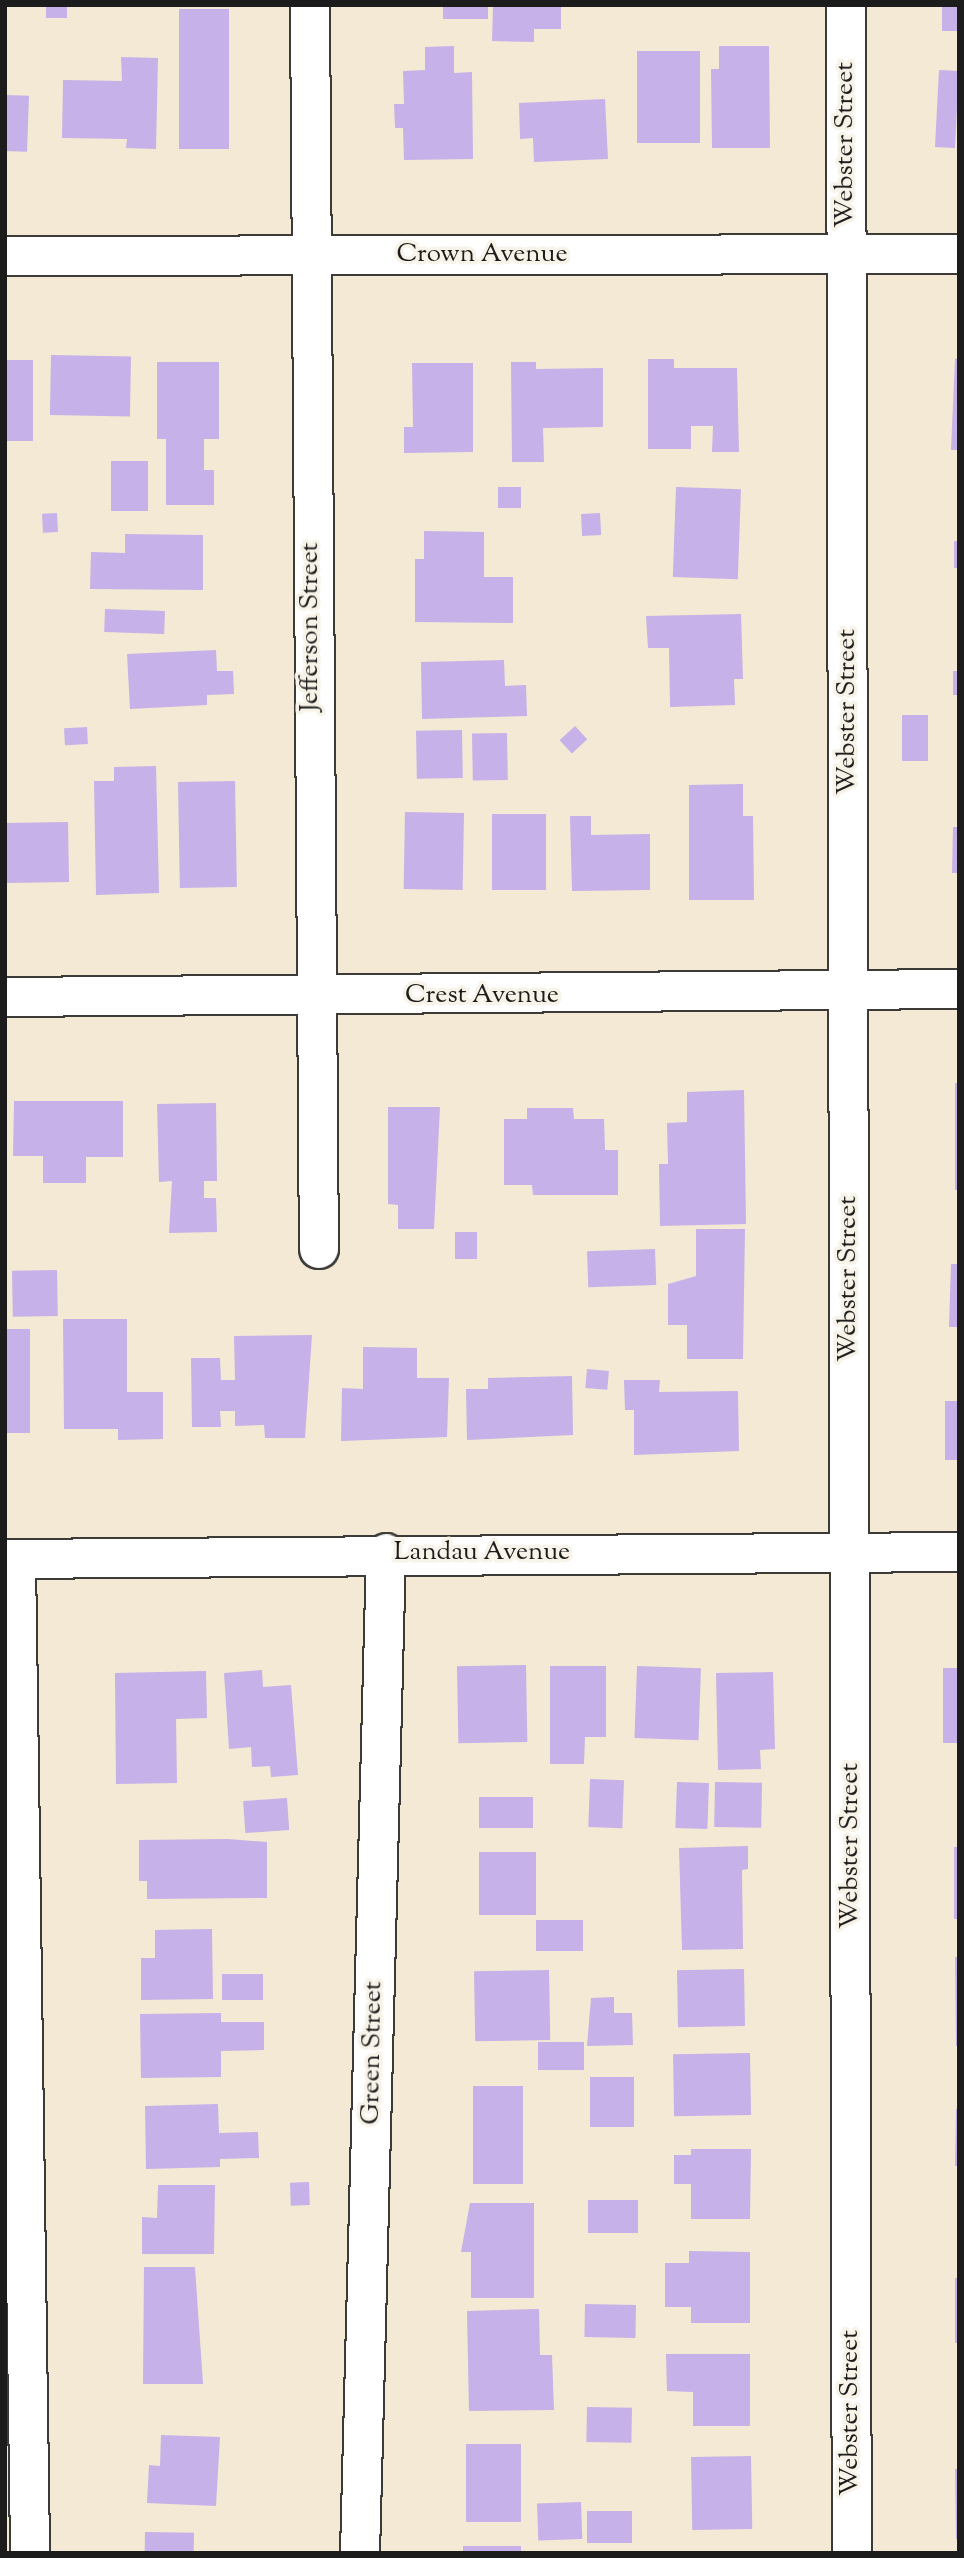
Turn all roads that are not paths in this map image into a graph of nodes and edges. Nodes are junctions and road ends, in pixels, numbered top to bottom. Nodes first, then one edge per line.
1 (310, 5) edge
2 (846, 5) edge
3 (847, 254) junction
4 (959, 254) edge
5 (5, 256) edge
6 (311, 256) junction
7 (959, 989) edge
8 (849, 990) junction
9 (312, 996) junction
10 (5, 997) edge
11 (319, 1249) dead end
12 (959, 1552) edge
13 (386, 1553) junction
14 (850, 1553) junction
15 (11, 1559) edge
16 (13, 1941) edge
17 (30, 2553) edge
18 (360, 2553) edge
19 (852, 2553) edge

1 - 6 street, Jefferson Street
2 - 3 street, Webster Street
3 - 4 street, Crown Avenue
3 - 6 street, Crown Avenue
3 - 8 street, Webster Street
5 - 6 street, Crown Avenue
6 - 9 street, Jefferson Street
7 - 8 street, Crest Avenue
8 - 9 street, Crest Avenue
8 - 14 street, Webster Street
9 - 10 street, Crest Avenue
9 - 11 street, Jefferson Street
12 - 14 street, Landau Avenue
13 - 14 street, Landau Avenue
13 - 15 street, Landau Avenue
13 - 18 street, Green Street
14 - 19 street, Webster Street
15 - 16 street
16 - 17 street

